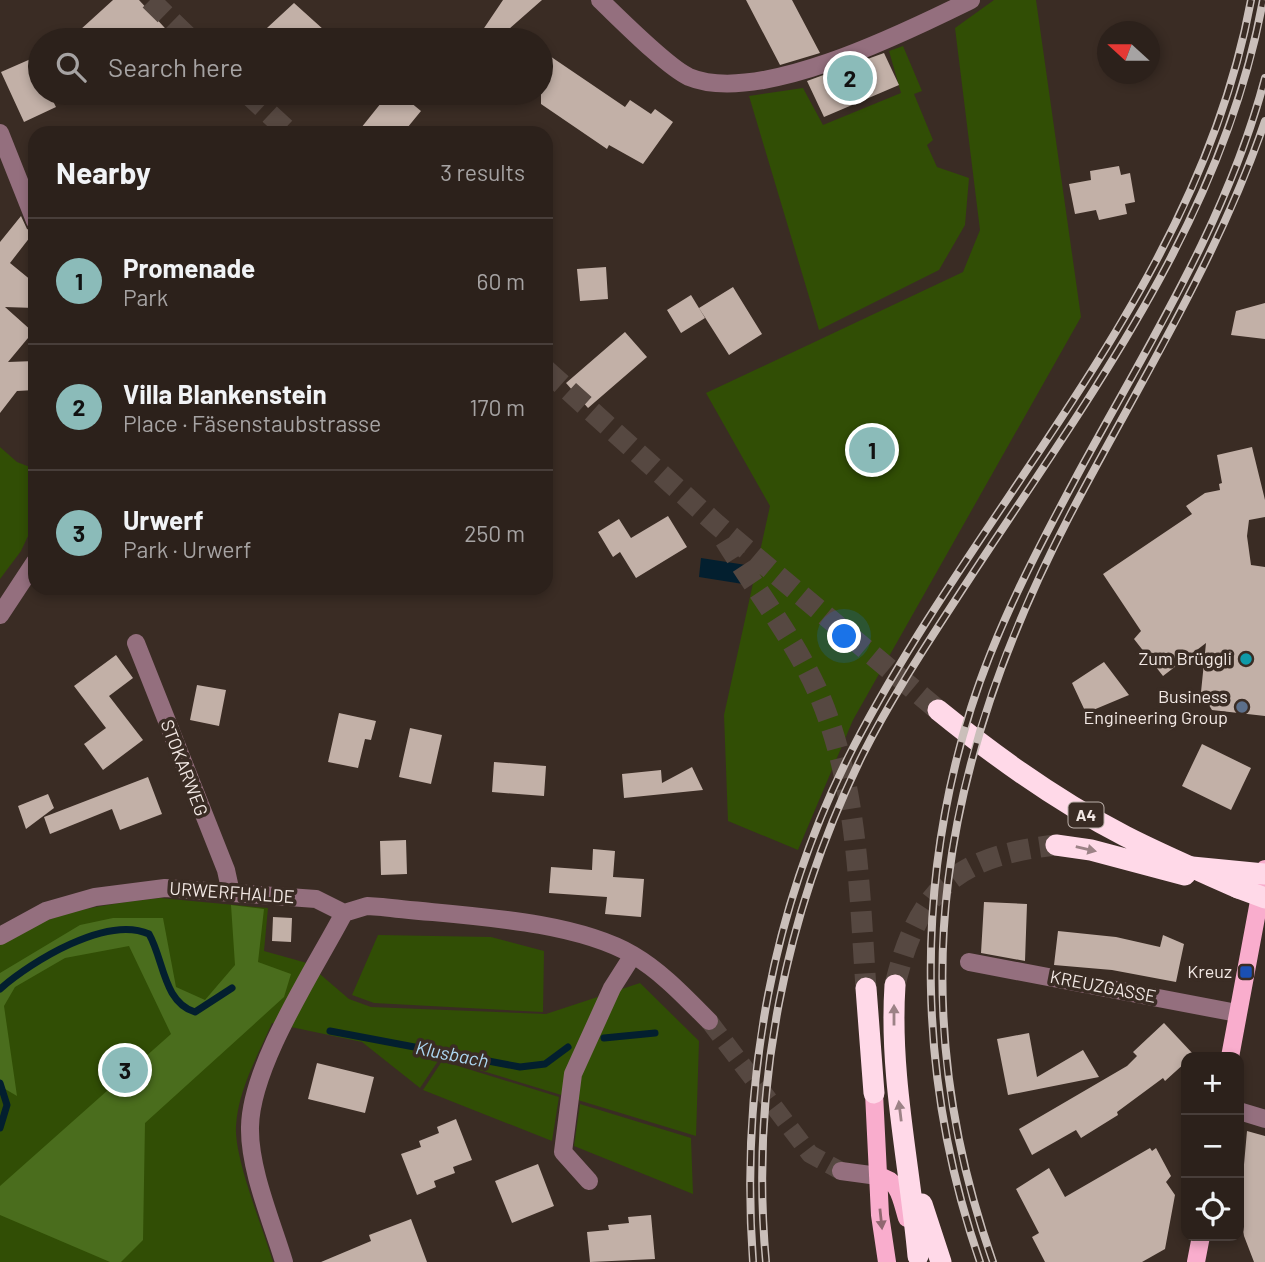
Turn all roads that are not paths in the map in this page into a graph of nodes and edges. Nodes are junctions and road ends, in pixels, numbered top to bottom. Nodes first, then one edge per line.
1 (600, 0) edge
2 (971, 0) edge
3 (0, 133) edge
4 (28, 203) edge
5 (28, 573) edge
6 (0, 615) edge
7 (136, 643) dead end
8 (937, 709) tunnel mouth
9 (1056, 845) tunnel mouth
10 (1184, 868) junction
11 (1265, 869) edge
12 (1265, 874) edge
13 (231, 893) junction
14 (1265, 898) edge
15 (344, 913) junction
16 (0, 936) edge
17 (633, 955) junction
18 (969, 962) dead end
19 (895, 985) tunnel mouth
20 (866, 988) tunnel mouth
21 (1237, 1013) junction
22 (709, 1021) tunnel mouth
23 (1231, 1052) edge
24 (874, 1093) joint
25 (1244, 1113) edge
26 (1265, 1119) edge
27 (841, 1171) tunnel mouth
28 (878, 1176) junction
29 (911, 1176) junction
30 (589, 1181) dead end
31 (1199, 1241) edge
32 (919, 1259) edge
33 (284, 1262) edge
34 (887, 1262) edge
35 (941, 1262) edge
36 (1196, 1262) edge

1 - 2 street
3 - 4 street
5 - 6 street
7 - 13 street, STOKARWEG
8 - 10 highway, A4
9 -> 10 highway
10 - 12 highway, bridge
10 - 14 highway, A4, bridge
11 - 21 main road
13 - 15 street, URWERFHALDE
13 - 16 street, URWERFHALDE
15 - 17 street
15 - 33 street
17 - 22 street
17 - 30 street
18 - 21 street, KREUZGASSE
29 -> 19 highway
20 - 24 highway
21 - 23 main road
24 - 28 main road
25 - 26 street
27 - 28 street
28 - 32 main road
28 -> 34 main road
29 - 32 highway
29 - 35 highway
31 - 36 main road

